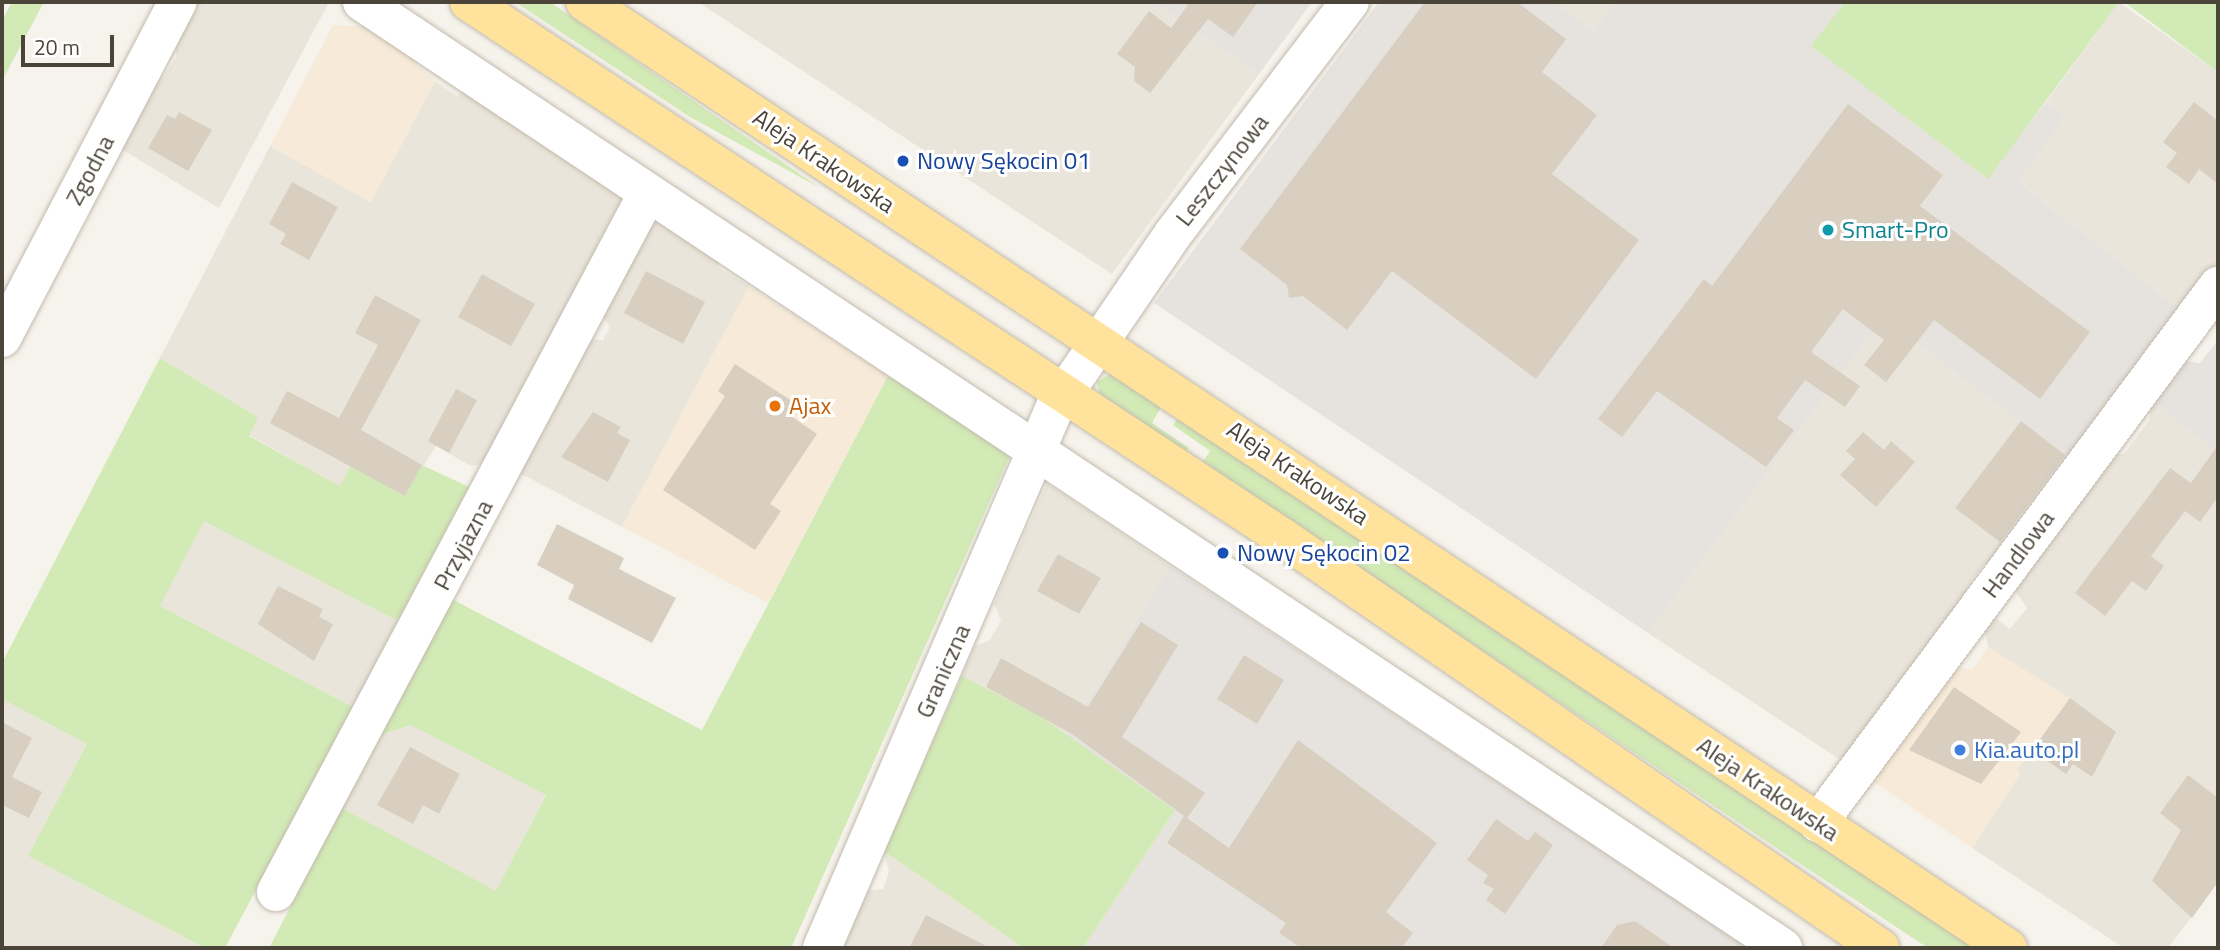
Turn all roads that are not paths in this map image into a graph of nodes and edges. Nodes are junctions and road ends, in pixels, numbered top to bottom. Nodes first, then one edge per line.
1 (178, 2) edge
2 (362, 2) edge
3 (469, 2) edge
4 (585, 2) edge
5 (1350, 2) edge
6 (646, 196) junction
7 (2218, 286) edge
8 (2, 338) edge
9 (1097, 341) junction
10 (1063, 393) junction
11 (1039, 453) junction
12 (1818, 822) junction
13 (276, 892) dead end
14 (822, 948) edge
15 (1783, 948) edge
16 (1880, 948) edge
17 (2008, 948) edge

1 - 8 street, Zgodna
2 - 6 street
3 - 10 main road
4 - 9 main road, Aleja Krakowska
5 - 9 street, Leszczynowa
6 - 11 street
6 - 13 street, Przyjazna
7 - 12 street, Handlowa
9 - 10 street, Leszczynowa
9 - 12 main road, Aleja Krakowska
10 - 11 street, Graniczna
10 - 16 main road
11 - 14 street, Graniczna
11 - 15 street
12 - 17 main road, Aleja Krakowska

